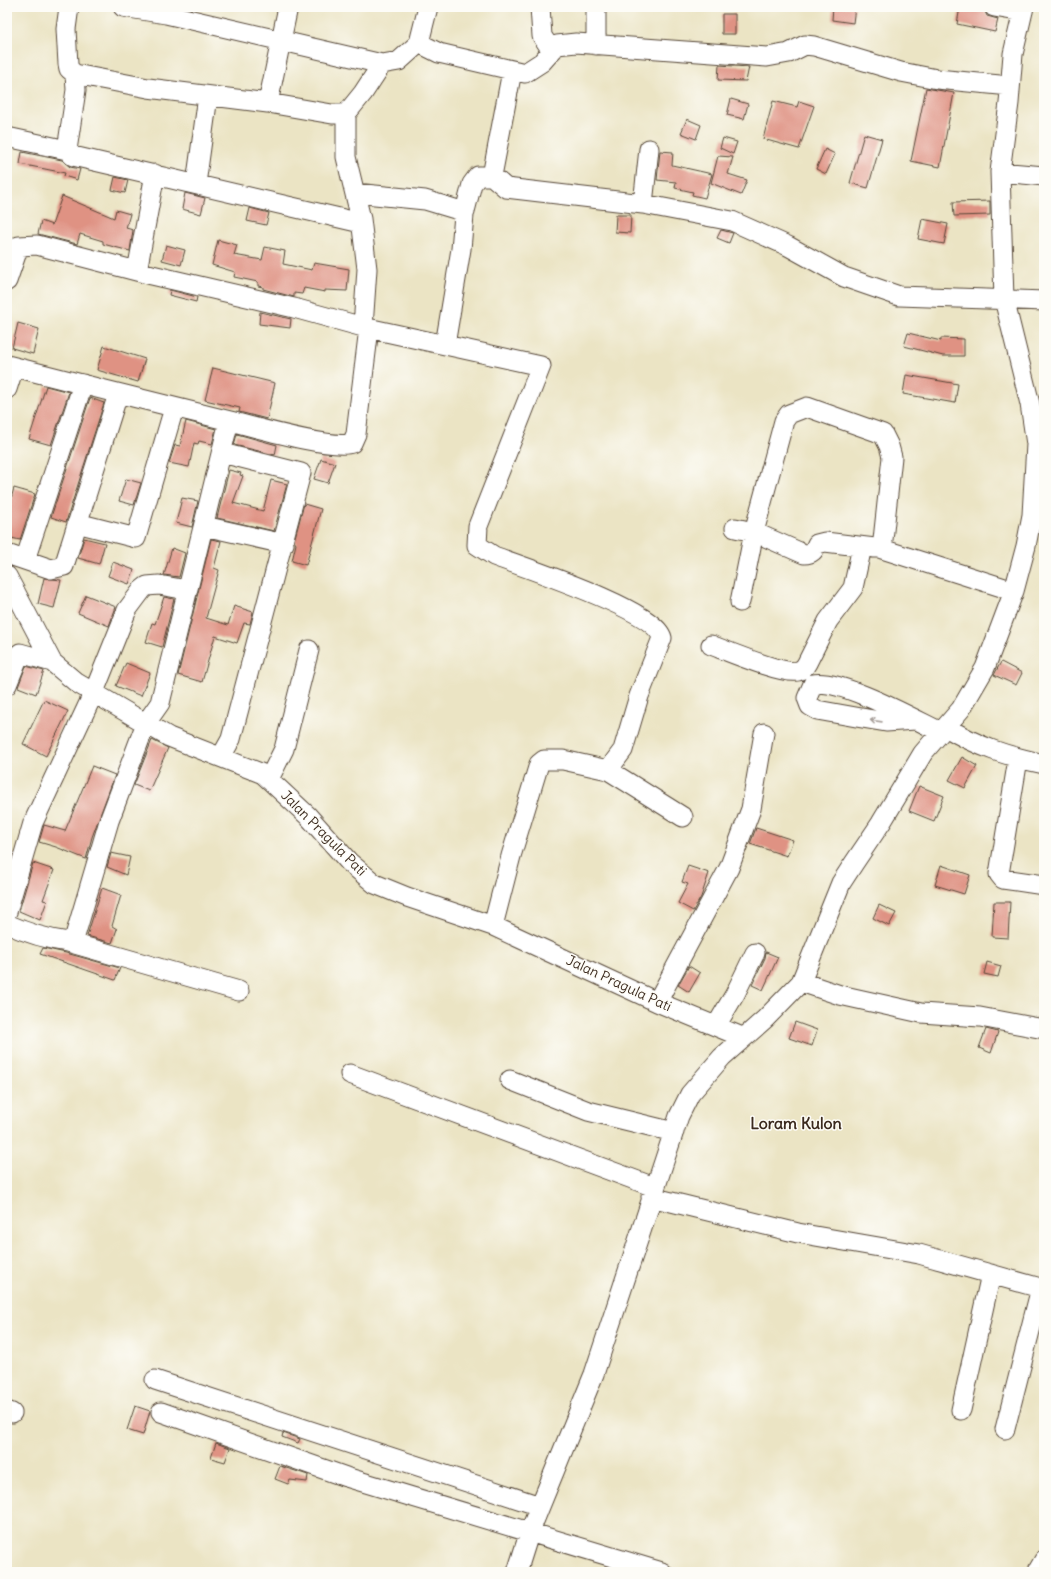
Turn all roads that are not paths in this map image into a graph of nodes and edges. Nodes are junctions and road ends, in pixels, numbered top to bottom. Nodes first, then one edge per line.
1 (70, 7) edge
2 (123, 7) edge
3 (288, 7) edge
4 (428, 7) edge
5 (540, 7) edge
6 (596, 7) edge
7 (994, 7) edge
8 (1023, 9) edge
9 (281, 41) junction
10 (419, 43) junction
11 (596, 45) junction
12 (552, 51) junction
13 (382, 64) junction
14 (512, 71) junction
15 (75, 74) junction
16 (1010, 86) junction
17 (208, 96) junction
18 (268, 103) junction
19 (346, 114) junction
20 (7, 137) edge
21 (650, 149) dead end
22 (67, 150) junction
23 (1000, 172) junction
24 (155, 174) junction
25 (492, 176) junction
26 (1044, 176) edge
27 (196, 184) junction
28 (356, 193) junction
29 (642, 204) junction
30 (465, 212) junction
31 (361, 223) junction
32 (10, 259) edge
33 (137, 271) junction
34 (7, 281) edge
35 (1004, 299) junction
36 (1044, 301) edge
37 (366, 328) junction
38 (445, 346) junction
39 (10, 366) edge
40 (82, 384) junction
41 (7, 389) edge
42 (118, 394) junction
43 (1037, 405) edge
44 (174, 408) junction
45 (229, 421) junction
46 (222, 453) junction
47 (77, 523) junction
48 (204, 526) junction
49 (735, 528) dead end
50 (754, 532) junction
51 (284, 544) junction
52 (862, 547) junction
53 (882, 549) junction
54 (7, 554) edge
55 (25, 560) junction
56 (7, 576) edge
57 (187, 590) junction
58 (1014, 591) junction
59 (740, 602) dead end
60 (711, 645) dead end
61 (13, 650) edge
62 (309, 650) dead end
63 (52, 662) junction
64 (7, 685) edge
65 (94, 692) junction
66 (915, 720) junction
67 (146, 723) junction
68 (943, 730) junction
69 (764, 733) dead end
70 (221, 757) junction
71 (1018, 759) junction
72 (1044, 764) edge
73 (608, 770) junction
74 (269, 779) junction
75 (683, 817) dead end
76 (1044, 885) edge
77 (7, 912) edge
78 (7, 924) edge
79 (493, 926) junction
80 (68, 942) junction
81 (756, 953) dead end
82 (801, 982) junction
83 (239, 990) dead end
84 (657, 1002) junction
85 (716, 1026) junction
86 (1044, 1029) edge
87 (742, 1037) junction
88 (350, 1074) dead end
89 (510, 1080) dead end
90 (674, 1132) junction
91 (653, 1192) junction
92 (991, 1274) junction
93 (1043, 1289) edge
94 (155, 1380) dead end
95 (960, 1410) dead end
96 (160, 1412) dead end
97 (1005, 1429) dead end
98 (540, 1506) junction
99 (530, 1531) junction
100 (1044, 1560) edge
101 (517, 1572) edge
102 (662, 1572) edge
103 (1037, 1572) edge

1 - 15 street
2 - 9 street
3 - 9 street
4 - 10 street
5 - 12 street
6 - 11 street
7 - 8 street
8 - 16 street
9 - 13 street
9 - 18 street
10 - 13 street
10 - 14 street
11 - 12 street
11 - 16 street
12 - 14 street
13 - 19 street
14 - 25 street
15 - 17 street
15 - 22 street
16 - 23 street
17 - 18 street
17 - 27 street
18 - 19 street
19 - 28 street
20 - 22 street
21 - 29 street
22 - 24 street
23 - 26 street
23 - 35 street
24 - 27 street
24 - 33 street
25 - 29 street
25 - 30 street
27 - 31 street
28 - 30 street
28 - 31 street
29 - 35 street
30 - 38 street
31 - 37 street
32 - 33 street
32 - 34 street
33 - 37 street
35 - 36 street
35 - 43 street
37 - 38 street
37 - 45 street
38 - 73 street
39 - 40 street
39 - 41 street
40 - 42 street
40 - 55 street
42 - 44 street
42 - 47 street
43 - 58 street
44 - 45 street
44 - 47 street
45 - 46 street
46 - 48 street
46 - 51 street
47 - 55 street
48 - 51 street
48 - 57 street
49 - 50 street
50 - 52 street
50 - 53 street
50 - 59 street
51 - 70 street
52 - 53 street
52 - 60 street
53 - 58 street
54 - 55 street
56 - 63 street, Jalan Pragula Pati
57 - 65 street
57 - 67 street
58 - 68 street
61 - 63 street
61 - 64 street
62 - 74 street
63 - 65 street, Jalan Pragula Pati
65 - 67 street, Jalan Pragula Pati
65 - 77 street
66 -> 66 street
66 - 68 street
67 - 70 street, Jalan Pragula Pati
67 - 80 street
68 - 71 street
68 - 82 street
69 - 84 street
70 - 74 street, Jalan Pragula Pati
71 - 72 street
71 - 76 street
73 - 75 street
73 - 79 street
74 - 79 street, Jalan Pragula Pati
78 - 80 street
79 - 84 street, Jalan Pragula Pati
80 - 83 street
81 - 85 street
82 - 86 street
82 - 87 street
84 - 85 street, Jalan Pragula Pati
85 - 87 street, Jalan Pragula Pati
87 - 90 street
88 - 91 street
89 - 90 street
90 - 91 street
91 - 92 street
91 - 98 street
92 - 93 street
92 - 95 street
93 - 97 street
94 - 98 street
96 - 99 street
98 - 99 street
99 - 101 street
99 - 102 street
100 - 103 street

